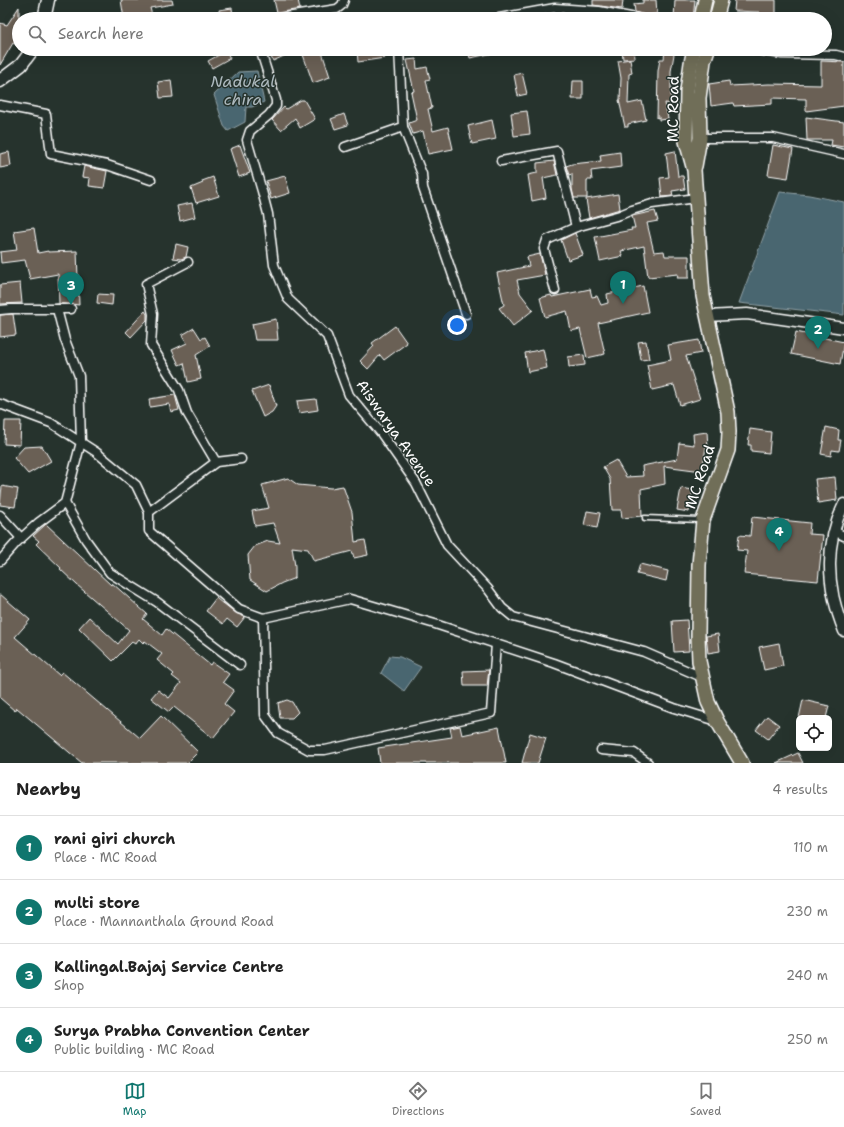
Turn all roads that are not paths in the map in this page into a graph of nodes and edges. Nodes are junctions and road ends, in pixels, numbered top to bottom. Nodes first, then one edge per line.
1 (48, 0) edge
2 (344, 0) edge
3 (706, 0) edge
4 (721, 0) edge
5 (45, 12) edge
6 (316, 12) edge
7 (533, 12) edge
8 (604, 12) edge
9 (703, 12) edge
10 (718, 12) edge
11 (832, 54) edge
12 (28, 56) edge
13 (262, 56) edge
14 (399, 56) edge
15 (692, 56) edge
16 (706, 56) edge
17 (844, 57) edge
18 (0, 81) edge
19 (0, 105) edge
20 (403, 127) junction
21 (700, 138) junction
22 (345, 147) dead end
23 (844, 154) edge
24 (502, 161) dead end
25 (694, 170) junction
26 (151, 180) dead end
27 (696, 198) junction
28 (576, 227) junction
29 (188, 262) dead end
30 (555, 290) dead end
31 (57, 309) junction
32 (71, 309) dead end
33 (0, 310) edge
34 (466, 314) dead end
35 (707, 316) junction
36 (844, 328) edge
37 (0, 404) edge
38 (81, 442) junction
39 (241, 459) dead end
40 (216, 462) junction
41 (65, 503) junction
42 (844, 504) edge
43 (149, 512) junction
44 (0, 515) edge
45 (645, 518) dead end
46 (703, 520) junction
47 (834, 531) junction
48 (844, 536) edge
49 (21, 538) junction
50 (0, 561) edge
51 (263, 618) junction
52 (844, 630) edge
53 (496, 644) junction
54 (240, 665) dead end
55 (704, 678) junction
56 (717, 721) junction
57 (601, 750) dead end
58 (648, 763) edge
59 (742, 763) edge

1 - 5 main road
2 - 6 street
3 - 9 main road
4 - 10 main road
7 - 8 street
11 - 17 street
12 - 18 main road
13 - 55 street, Aiswarya Avenue
14 - 20 street
15 - 25 main road, MC Road
16 - 21 main road, MC Road
19 - 26 street
20 - 22 street
20 - 34 street
21 - 23 street
21 - 25 main road, MC Road
24 - 28 street
25 - 27 main road, MC Road
27 - 28 street
27 - 35 main road, MC Road
28 - 30 street
29 - 40 street
31 - 32 street
31 - 33 street
31 - 38 street
35 - 36 street
35 - 46 main road, MC Road
37 - 38 street
38 - 41 street
38 - 43 street
39 - 40 street
40 - 43 street
41 - 49 street
41 - 54 street
42 - 47 street
43 - 51 street
44 - 49 street
45 - 46 lane
46 - 55 main road, MC Road
47 - 48 street
47 - 52 street
49 - 50 street
51 - 53 street
51 - 53 street
53 - 56 street
55 - 56 main road, MC Road
56 - 59 main road, MC Road
57 - 58 street

